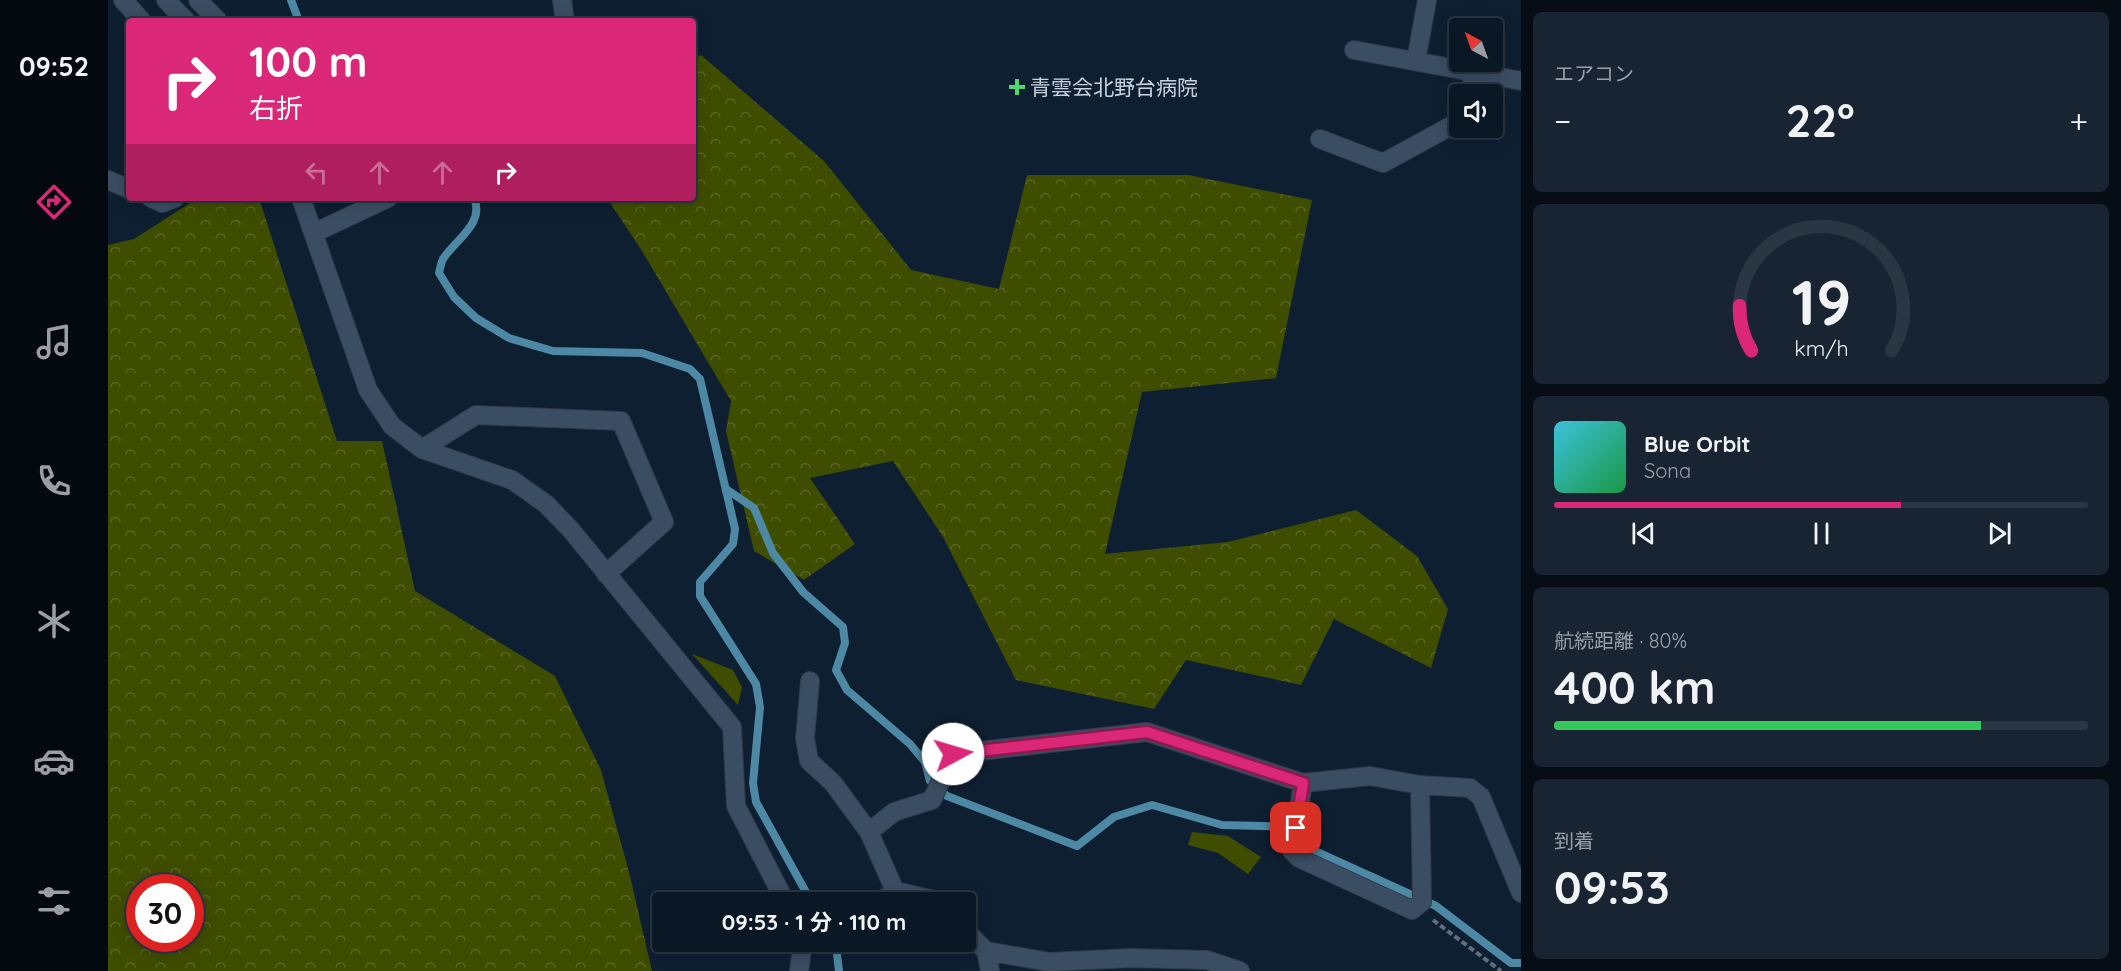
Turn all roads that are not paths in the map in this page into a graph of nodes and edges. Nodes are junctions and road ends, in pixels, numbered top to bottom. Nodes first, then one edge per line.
1 (123, 0) edge
2 (166, 0) edge
3 (198, 0) edge
4 (562, 0) edge
5 (1427, 0) edge
6 (138, 18) edge
7 (183, 18) edge
8 (215, 18) edge
9 (565, 18) edge
10 (1354, 50) dead end
11 (1416, 61) junction
12 (1449, 67) edge
13 (1474, 72) joint
14 (1521, 81) edge
15 (1472, 84) edge
16 (1449, 127) edge
17 (1320, 139) dead end
18 (108, 180) edge
19 (126, 188) edge
20 (302, 201) edge
21 (382, 201) edge
22 (314, 233) junction
23 (422, 449) junction
24 (606, 574) junction
25 (810, 681) dead end
26 (1303, 783) junction
27 (1420, 786) junction
28 (869, 832) junction
29 (895, 891) joint
30 (780, 892) edge
31 (899, 892) edge
32 (1521, 893) edge
33 (976, 941) edge
34 (986, 951) junction
35 (802, 952) edge
36 (799, 971) edge
37 (990, 971) edge
38 (1240, 971) edge

1 - 6 street
2 - 7 street
3 - 8 street
4 - 9 street
5 - 11 street
10 - 11 street
11 - 12 street
13 - 14 street
13 - 15 street
16 - 17 street
18 - 19 street
20 - 22 street
21 - 22 street
22 - 23 street
23 - 24 street
23 - 24 street
24 - 30 street
25 - 28 street
26 - 27 street
26 - 27 street
26 - 28 street
27 - 32 street
28 - 29 street
29 - 31 street
33 - 34 street
34 - 37 street
34 - 38 street
35 - 36 street

